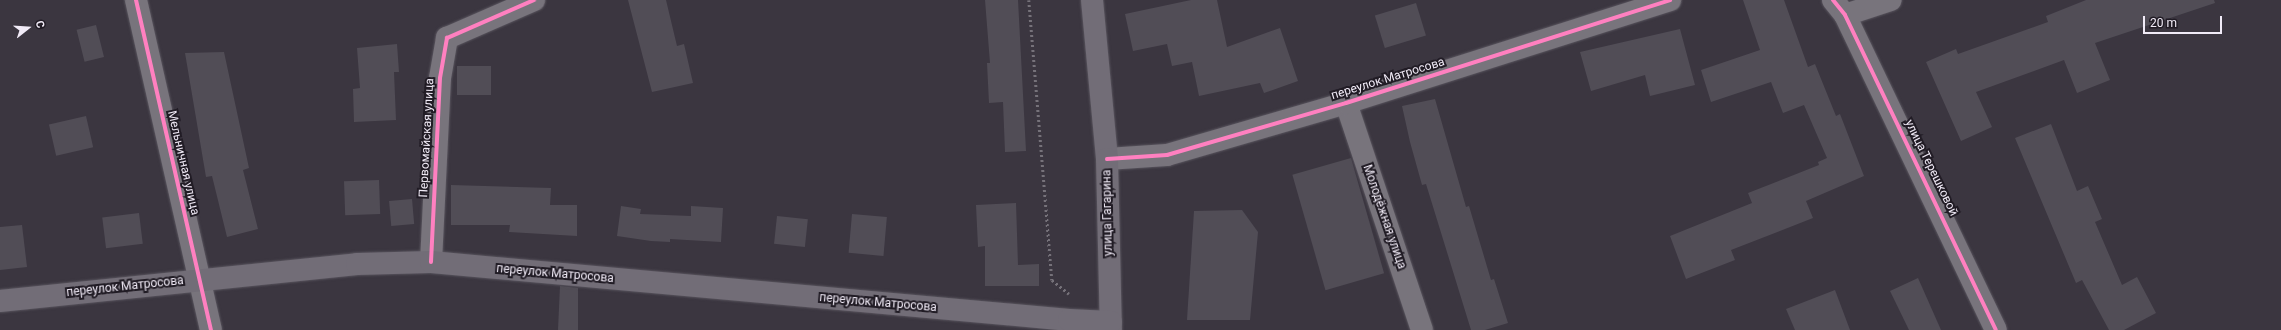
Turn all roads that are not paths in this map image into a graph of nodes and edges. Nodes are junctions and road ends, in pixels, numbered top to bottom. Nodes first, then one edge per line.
1 (136, 0) edge
2 (534, 0) edge
3 (1092, 0) edge
4 (1670, 0) edge
5 (1891, 0) edge
6 (1839, 8) edge
7 (1346, 103) junction
8 (1107, 159) junction
9 (431, 262) junction
10 (199, 279) junction
11 (0, 300) edge
12 (1111, 326) edge
13 (211, 330) edge
14 (1422, 330) edge
15 (1996, 330) edge

1 - 10 street, Мельничная улица
2 - 9 street, Первомайская улица
3 - 8 main road, улица Гагарина
4 - 7 street, переулок Матросова
5 - 6 street
6 - 15 street, улица Терешковой
7 - 8 street, переулок Матросова
7 - 14 street, Молодёжная улица
8 - 12 main road, улица Гагарина
9 - 10 main road, переулок Матросова
9 - 12 main road, переулок Матросова
10 - 11 main road, переулок Матросова
10 - 13 street, Мельничная улица

